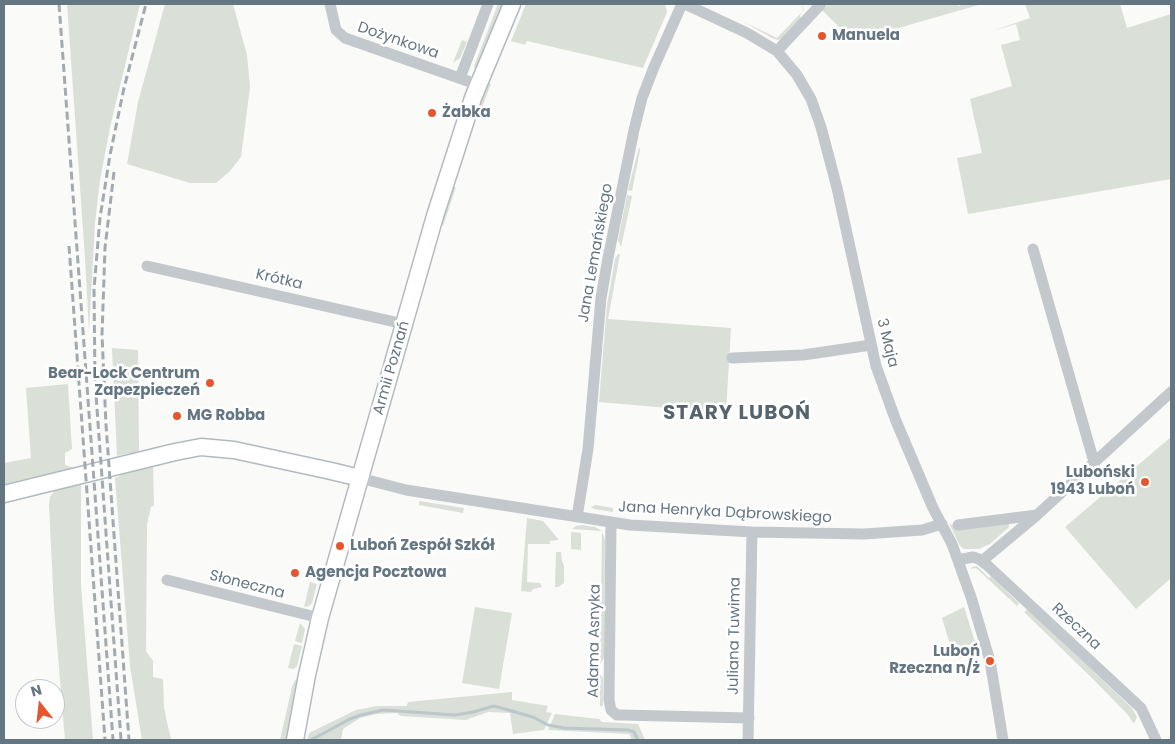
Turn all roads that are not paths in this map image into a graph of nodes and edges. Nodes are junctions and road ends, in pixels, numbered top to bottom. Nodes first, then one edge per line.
1 (330, 4) edge
2 (488, 4) edge
3 (512, 4) edge
4 (684, 4) edge
5 (821, 4) edge
6 (777, 52) junction
7 (460, 78) junction
8 (479, 85) junction
9 (1033, 249) dead end
10 (147, 266) dead end
11 (404, 324) junction
12 (871, 345) junction
13 (732, 358) dead end
14 (1171, 392) edge
15 (1093, 458) junction
16 (360, 478) junction
17 (4, 494) edge
18 (1037, 514) junction
19 (577, 517) junction
20 (612, 523) junction
21 (942, 524) junction
22 (958, 525) dead end
23 (752, 532) junction
24 (958, 560) junction
25 (982, 561) junction
26 (167, 580) dead end
27 (320, 618) junction
28 (749, 718) junction
29 (295, 740) edge
30 (748, 740) edge
31 (1003, 740) edge
32 (1156, 740) edge

1 - 7 street, Dożynkowa
2 - 7 street
3 - 8 main road, Armii Poznań
4 - 6 street, 3 Maja
4 - 19 street, Jana Lemańskiego
5 - 6 street
6 - 12 street, 3 Maja
7 - 8 street, Dożynkowa
8 - 11 main road, Armii Poznań
9 - 15 street
10 - 11 street, Krótka
11 - 16 main road, Armii Poznań
12 - 13 street
12 - 21 street, 3 Maja
14 - 15 street
15 - 18 street
16 - 17 main road
16 - 19 street, Jana Henryka Dąbrowskiego
16 - 27 main road, Armii Poznań
18 - 22 street
18 - 25 street
19 - 20 street, Jana Henryka Dąbrowskiego
20 - 23 street, Jana Henryka Dąbrowskiego
20 - 28 street, Adama Asnyka
21 - 23 street, Jana Henryka Dąbrowskiego
21 - 24 street, 3 Maja
23 - 28 street, Juliana Tuwima
24 - 25 street
24 - 31 street, 3 Maja
25 - 32 street, Rzeczna
26 - 27 street, Słoneczna
27 - 29 main road, Armii Poznań
28 - 30 street, Juliana Tuwima

